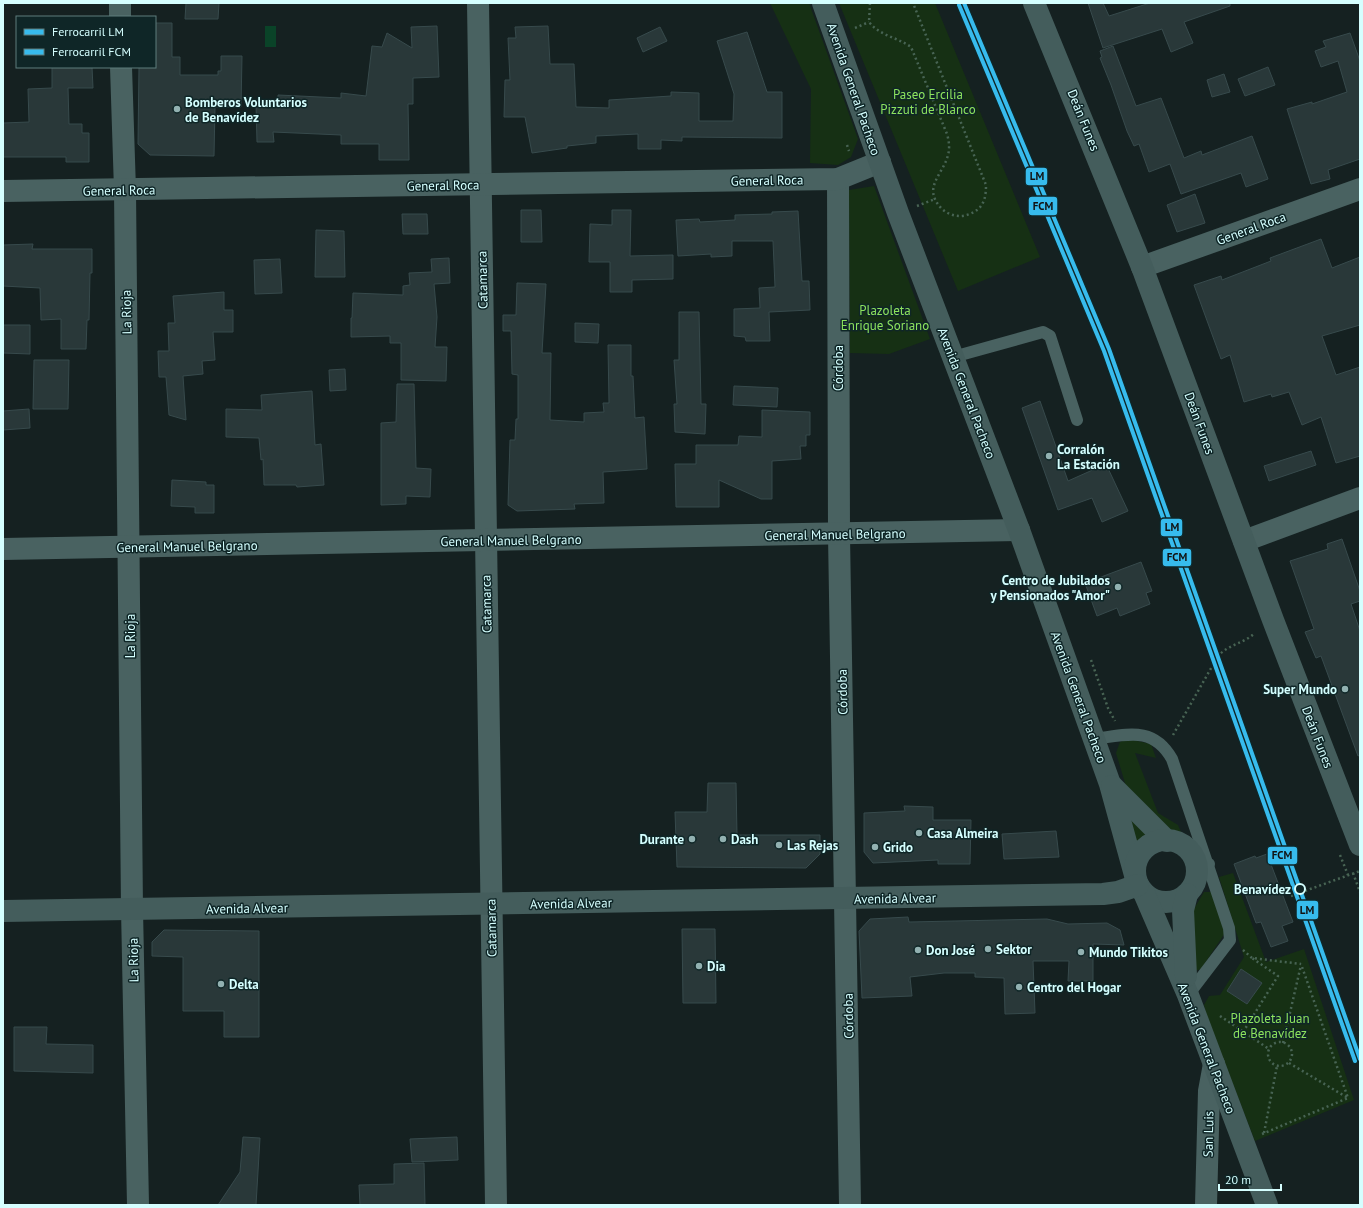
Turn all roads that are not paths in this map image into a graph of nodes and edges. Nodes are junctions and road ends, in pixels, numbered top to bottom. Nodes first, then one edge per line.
1 (120, 3) edge
2 (478, 3) edge
3 (823, 3) edge
4 (1034, 3) edge
5 (120, 16) edge
6 (121, 68) edge
7 (880, 162) junction
8 (838, 179) junction
9 (481, 185) junction
10 (1360, 189) edge
11 (125, 190) junction
12 (3, 191) edge
13 (1142, 267) junction
14 (953, 356) junction
15 (1076, 420) dead end
16 (1360, 498) edge
17 (1019, 530) junction
18 (839, 535) junction
19 (485, 540) junction
20 (1244, 542) junction
21 (3, 548) edge
22 (129, 548) junction
23 (1094, 739) junction
24 (1110, 784) junction
25 (1167, 840) junction
26 (1360, 844) edge
27 (1202, 864) junction
28 (1139, 884) junction
29 (1187, 894) junction
30 (846, 899) junction
31 (490, 904) junction
32 (132, 909) junction
33 (3, 911) edge
34 (1188, 995) junction
35 (1214, 1064) junction
36 (138, 1205) edge
37 (496, 1205) edge
38 (850, 1205) edge
39 (1206, 1205) edge
40 (1267, 1205) edge

1 - 5 street
2 - 9 street, Catamarca
3 - 7 street, Avenida General Pacheco
4 - 13 street, Deán Funes
6 - 11 street, La Rioja
7 - 8 street, General Roca
7 - 14 street, Avenida General Pacheco
8 - 9 street, General Roca
8 - 18 street, Córdoba
9 - 11 street, General Roca
9 - 19 street, Catamarca
10 - 13 street, General Roca
11 - 12 street, General Roca
11 - 22 street, La Rioja
13 - 20 street, Deán Funes
14 - 15 lane
14 - 17 street, Avenida General Pacheco
16 - 20 street
17 - 18 street, General Manuel Belgrano
17 - 23 street, Avenida General Pacheco
18 - 19 street, General Manuel Belgrano
18 - 30 street, Córdoba
19 - 22 street, General Manuel Belgrano
19 - 31 street, Catamarca
20 - 26 street, Deán Funes
21 - 22 street, General Manuel Belgrano
22 - 32 street, La Rioja
23 - 24 street, Avenida General Pacheco
23 - 27 lane
24 - 25 street, Avenida General Pacheco
24 - 28 street, Avenida General Pacheco
25 - 27 street
25 - 28 street
27 - 29 street
27 - 34 lane
28 - 29 street
28 - 30 street, Avenida Alvear
28 - 34 street, Avenida General Pacheco
29 - 34 street
30 - 31 street, Avenida Alvear
30 - 38 street, Córdoba
31 - 32 street, Avenida Alvear
31 - 37 street, Catamarca
32 - 33 street, Avenida Alvear
32 - 36 street, La Rioja
34 - 35 street, Avenida General Pacheco
35 - 39 street, San Luis
35 - 40 street, Avenida General Pacheco

